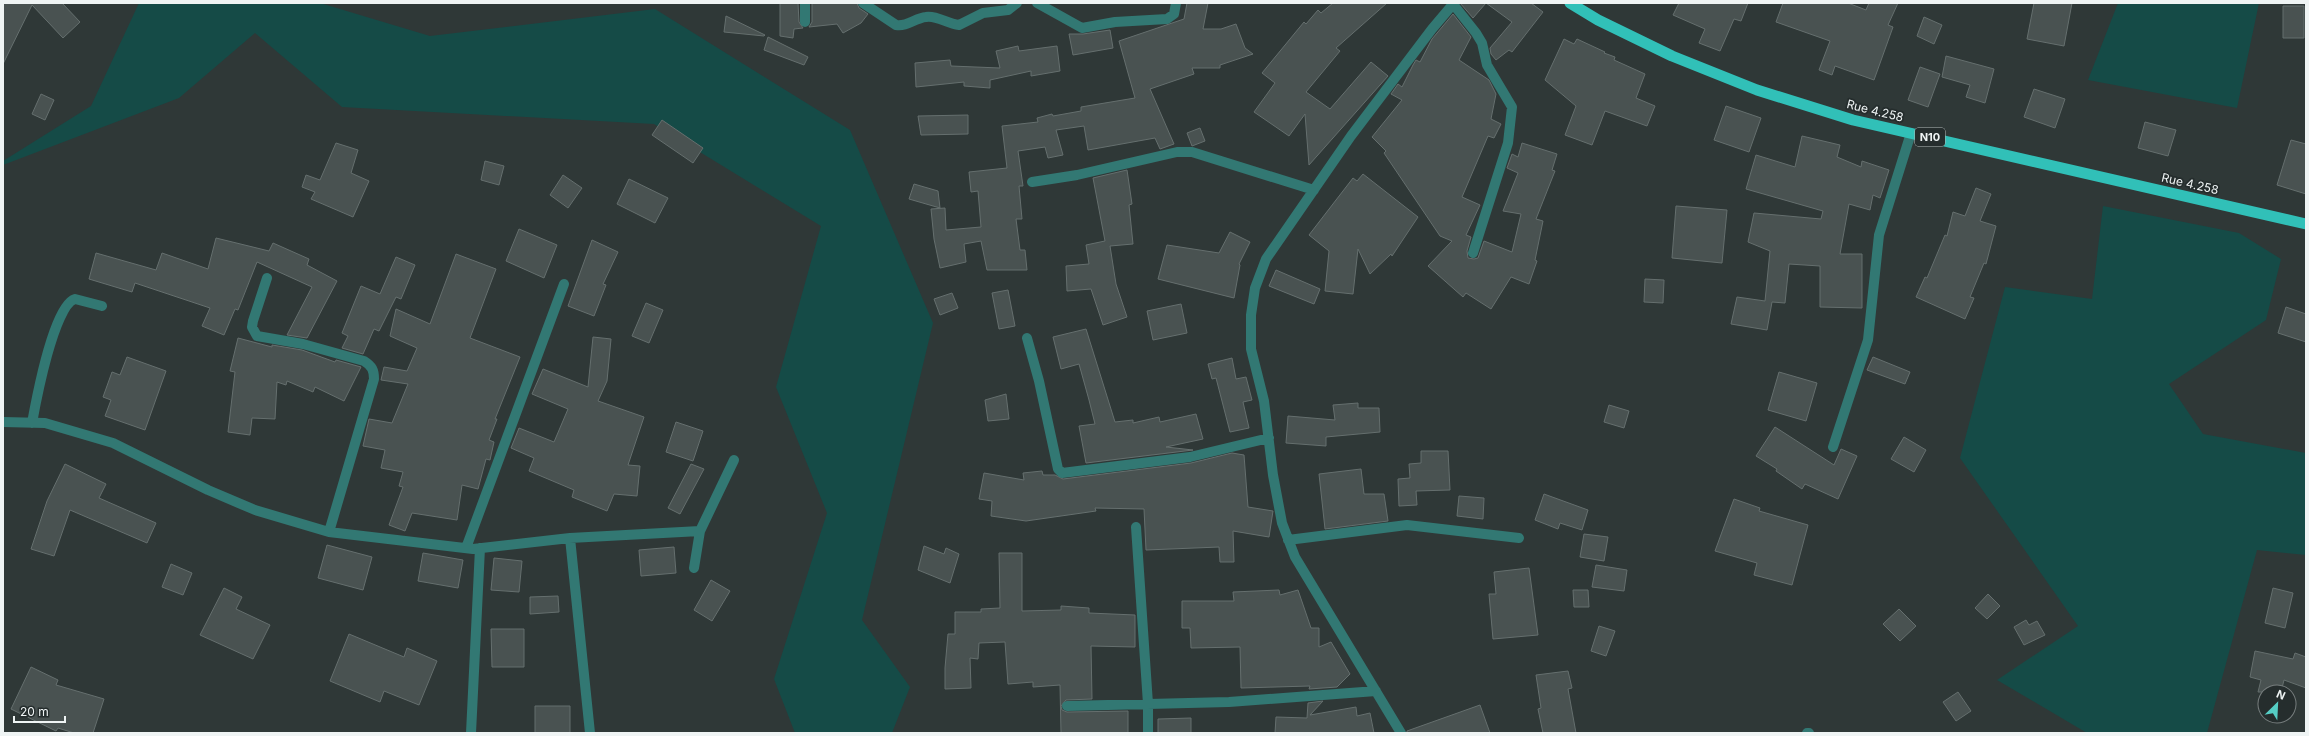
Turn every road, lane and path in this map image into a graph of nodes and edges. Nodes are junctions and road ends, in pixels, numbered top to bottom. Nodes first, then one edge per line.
1 (808, 3) edge
2 (863, 3) edge
3 (1017, 3) edge
4 (1037, 3) edge
5 (1176, 3) edge
6 (1570, 3) edge
7 (1453, 4) edge
8 (805, 22) dead end
9 (1911, 133) junction
10 (1032, 182) dead end
11 (1314, 190) junction
12 (2306, 224) edge
13 (1473, 253) dead end
14 (267, 278) dead end
15 (564, 284) dead end
16 (102, 306) dead end
17 (1027, 338) dead end
18 (3, 422) edge
19 (32, 423) junction
20 (1269, 438) junction
21 (1833, 447) dead end
22 (734, 460) dead end
23 (1136, 527) dead end
24 (700, 531) junction
25 (329, 532) junction
26 (570, 538) junction
27 (1518, 538) dead end
28 (1288, 540) junction
29 (466, 548) junction
30 (480, 548) junction
31 (694, 568) dead end
32 (1376, 691) junction
33 (1148, 704) junction
34 (1067, 706) dead end
35 (471, 733) edge
36 (590, 733) edge
37 (1148, 733) edge
38 (1401, 733) edge

1 - 8 street
2 - 3 street
4 - 5 street
6 - 9 highway, Rue 4.258 / N10
7 - 11 street
7 - 13 street
9 - 12 highway, Rue 4.258 / N10
9 - 21 street
10 - 11 street
11 - 20 street
14 - 25 street
15 - 29 street
16 - 19 street
17 - 20 street
18 - 19 street
19 - 25 street
20 - 28 street
22 - 24 street
23 - 33 street
24 - 26 street
24 - 31 street
25 - 29 street
26 - 30 street
26 - 36 street
27 - 28 street
28 - 32 street
29 - 30 street
30 - 35 street
32 - 33 street
32 - 38 street
33 - 34 street
33 - 37 street

